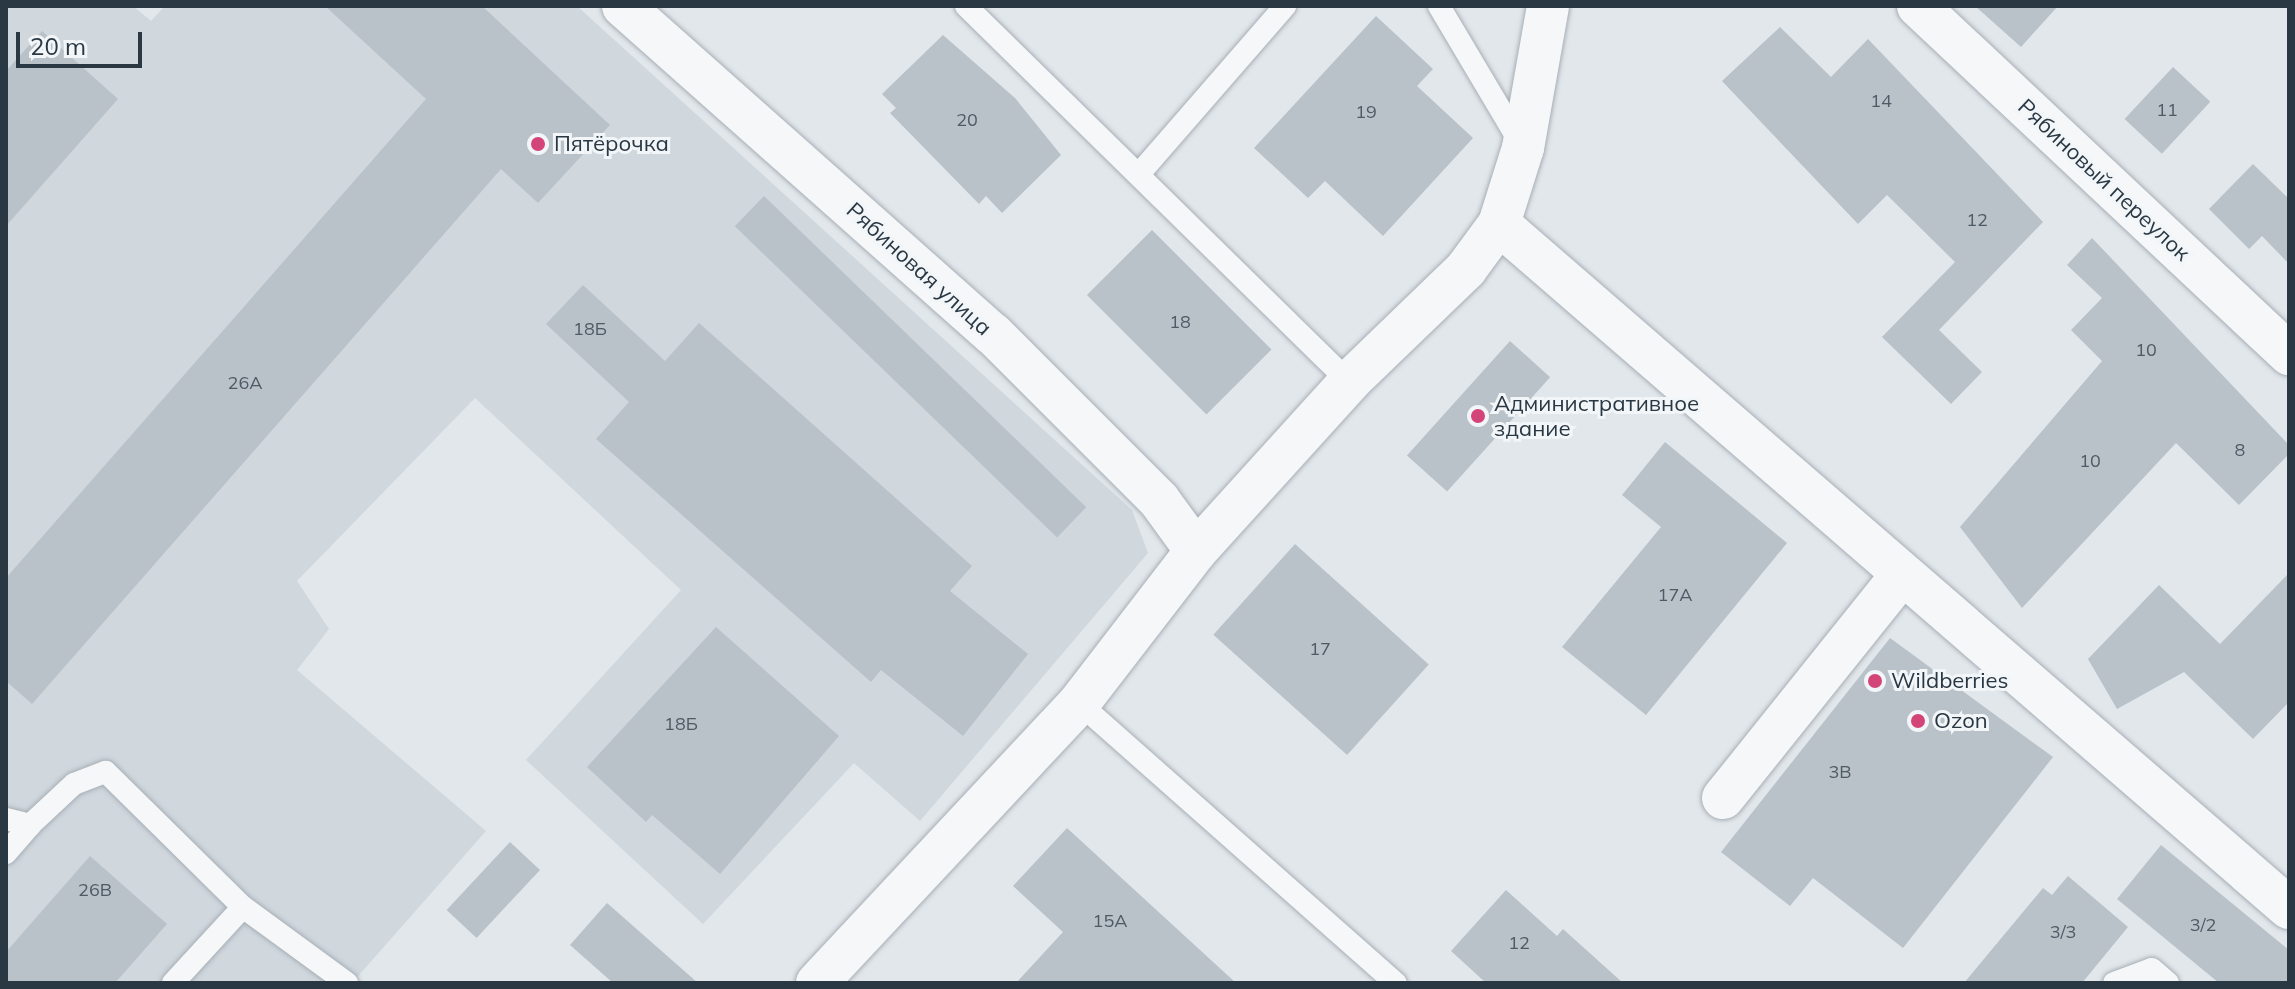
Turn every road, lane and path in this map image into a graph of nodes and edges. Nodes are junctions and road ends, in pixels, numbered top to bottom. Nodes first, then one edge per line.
1 (623, 6) edge
2 (966, 6) edge
3 (1285, 6) edge
4 (1439, 6) edge
5 (1548, 6) edge
6 (1918, 6) edge
7 (1523, 148) junction
8 (1139, 174) junction
9 (1499, 224) junction
10 (2289, 354) edge
11 (1349, 382) junction
12 (1196, 551) junction
13 (1900, 577) junction
14 (1079, 703) junction
15 (1723, 798) dead end
16 (6, 819) edge
17 (30, 825) junction
18 (6, 853) edge
19 (243, 907) junction
20 (2289, 908) edge
21 (173, 983) edge
22 (347, 983) edge
23 (817, 983) edge
24 (1396, 983) edge
25 (2114, 983) edge
26 (2168, 983) edge

1 - 12 street, Рябиновая улица
2 - 8 lane
3 - 8 lane
4 - 7 lane
5 - 7 street
6 - 10 street, Рябиновый переулок
7 - 9 street
8 - 11 lane
9 - 11 street
9 - 13 street
11 - 12 street
12 - 14 street
13 - 15 street
13 - 20 street
14 - 23 street
14 - 24 lane
16 - 17 lane
17 - 18 lane
17 - 19 lane
19 - 21 lane
19 - 22 lane
25 - 26 lane

